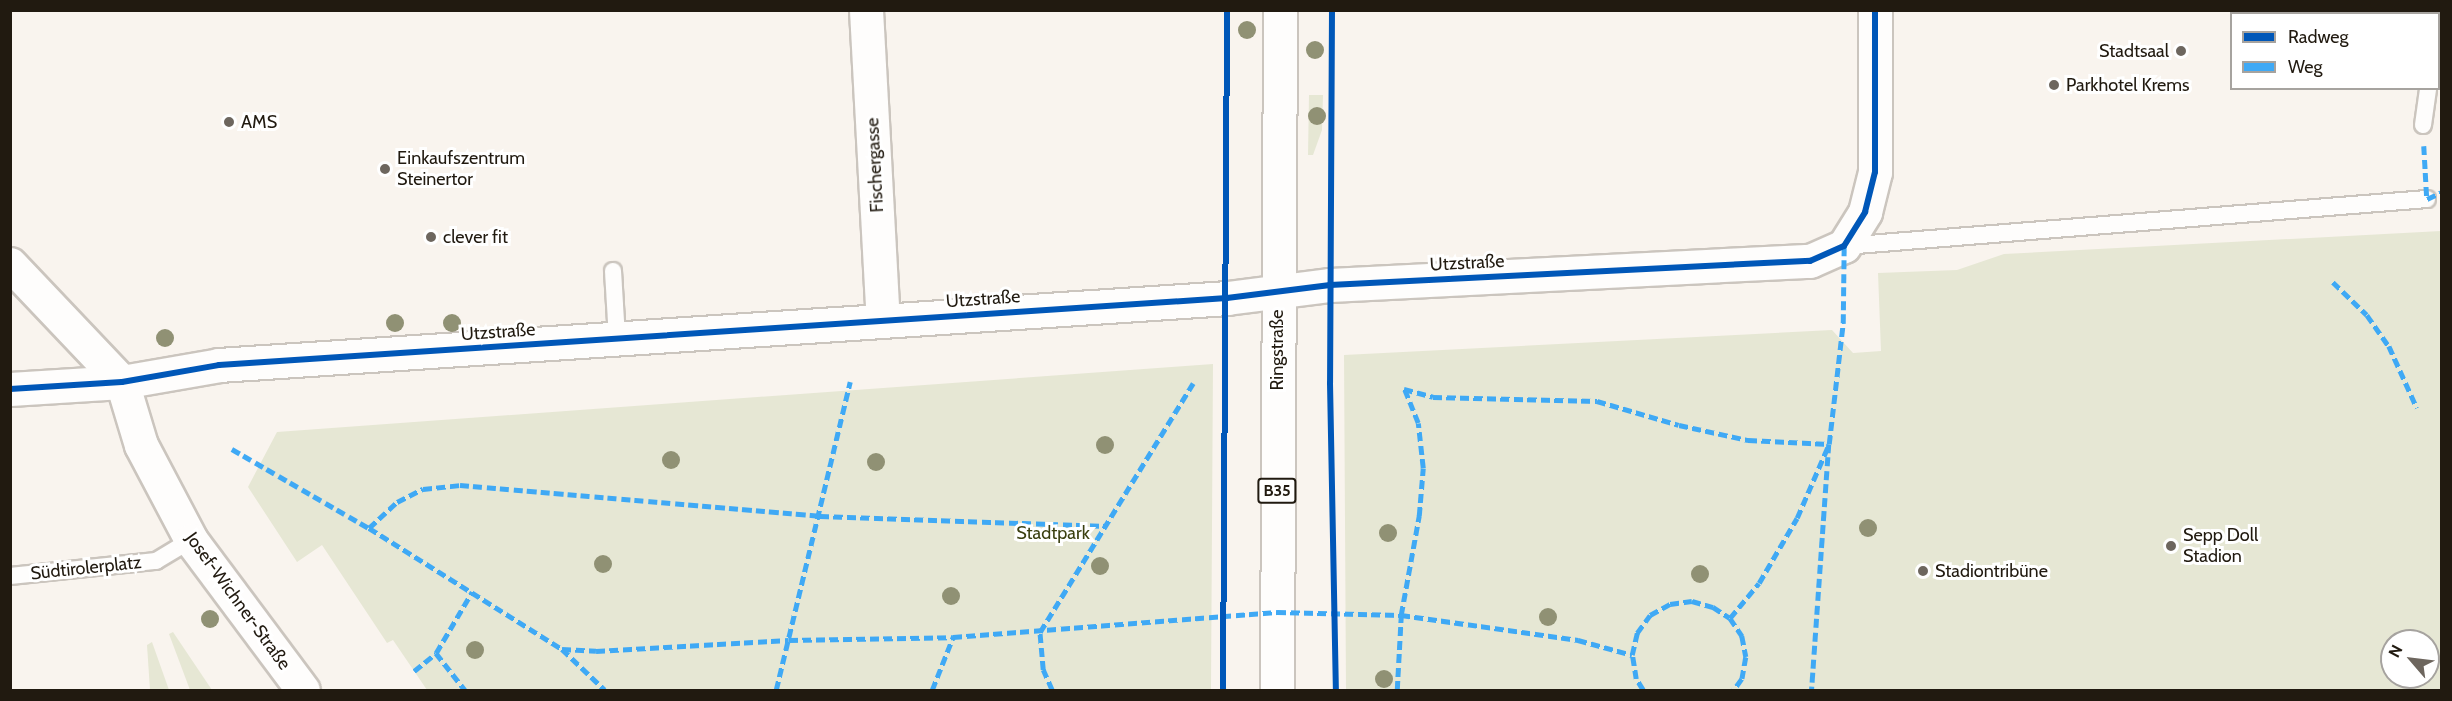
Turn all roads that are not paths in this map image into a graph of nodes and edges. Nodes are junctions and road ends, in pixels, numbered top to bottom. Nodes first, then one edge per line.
1 (866, 10) edge
2 (1280, 10) edge
3 (1875, 10) edge
4 (2428, 90) edge
5 (2423, 125) dead end
6 (2427, 199) dead end
7 (1844, 246) junction
8 (10, 264) edge
9 (613, 272) dead end
10 (1278, 291) junction
11 (883, 320) junction
12 (617, 339) junction
13 (122, 382) junction
14 (10, 389) edge
15 (191, 540) junction
16 (10, 576) edge
17 (303, 690) edge
18 (1276, 690) edge

1 - 11 street, Fischergasse
2 - 10 street, Ringstraße / B35
3 - 7 street
4 - 5 lane
6 - 7 lane
7 - 10 street, Utzstraße
8 - 13 street
9 - 12 lane
10 - 11 street, Utzstraße
10 - 18 street, Ringstraße / B35
11 - 12 street, Utzstraße
12 - 13 street, Utzstraße
13 - 14 street
13 - 15 street, Josef-Wichner-Straße
15 - 16 lane, Südtirolerplatz
15 - 17 street, Josef-Wichner-Straße

